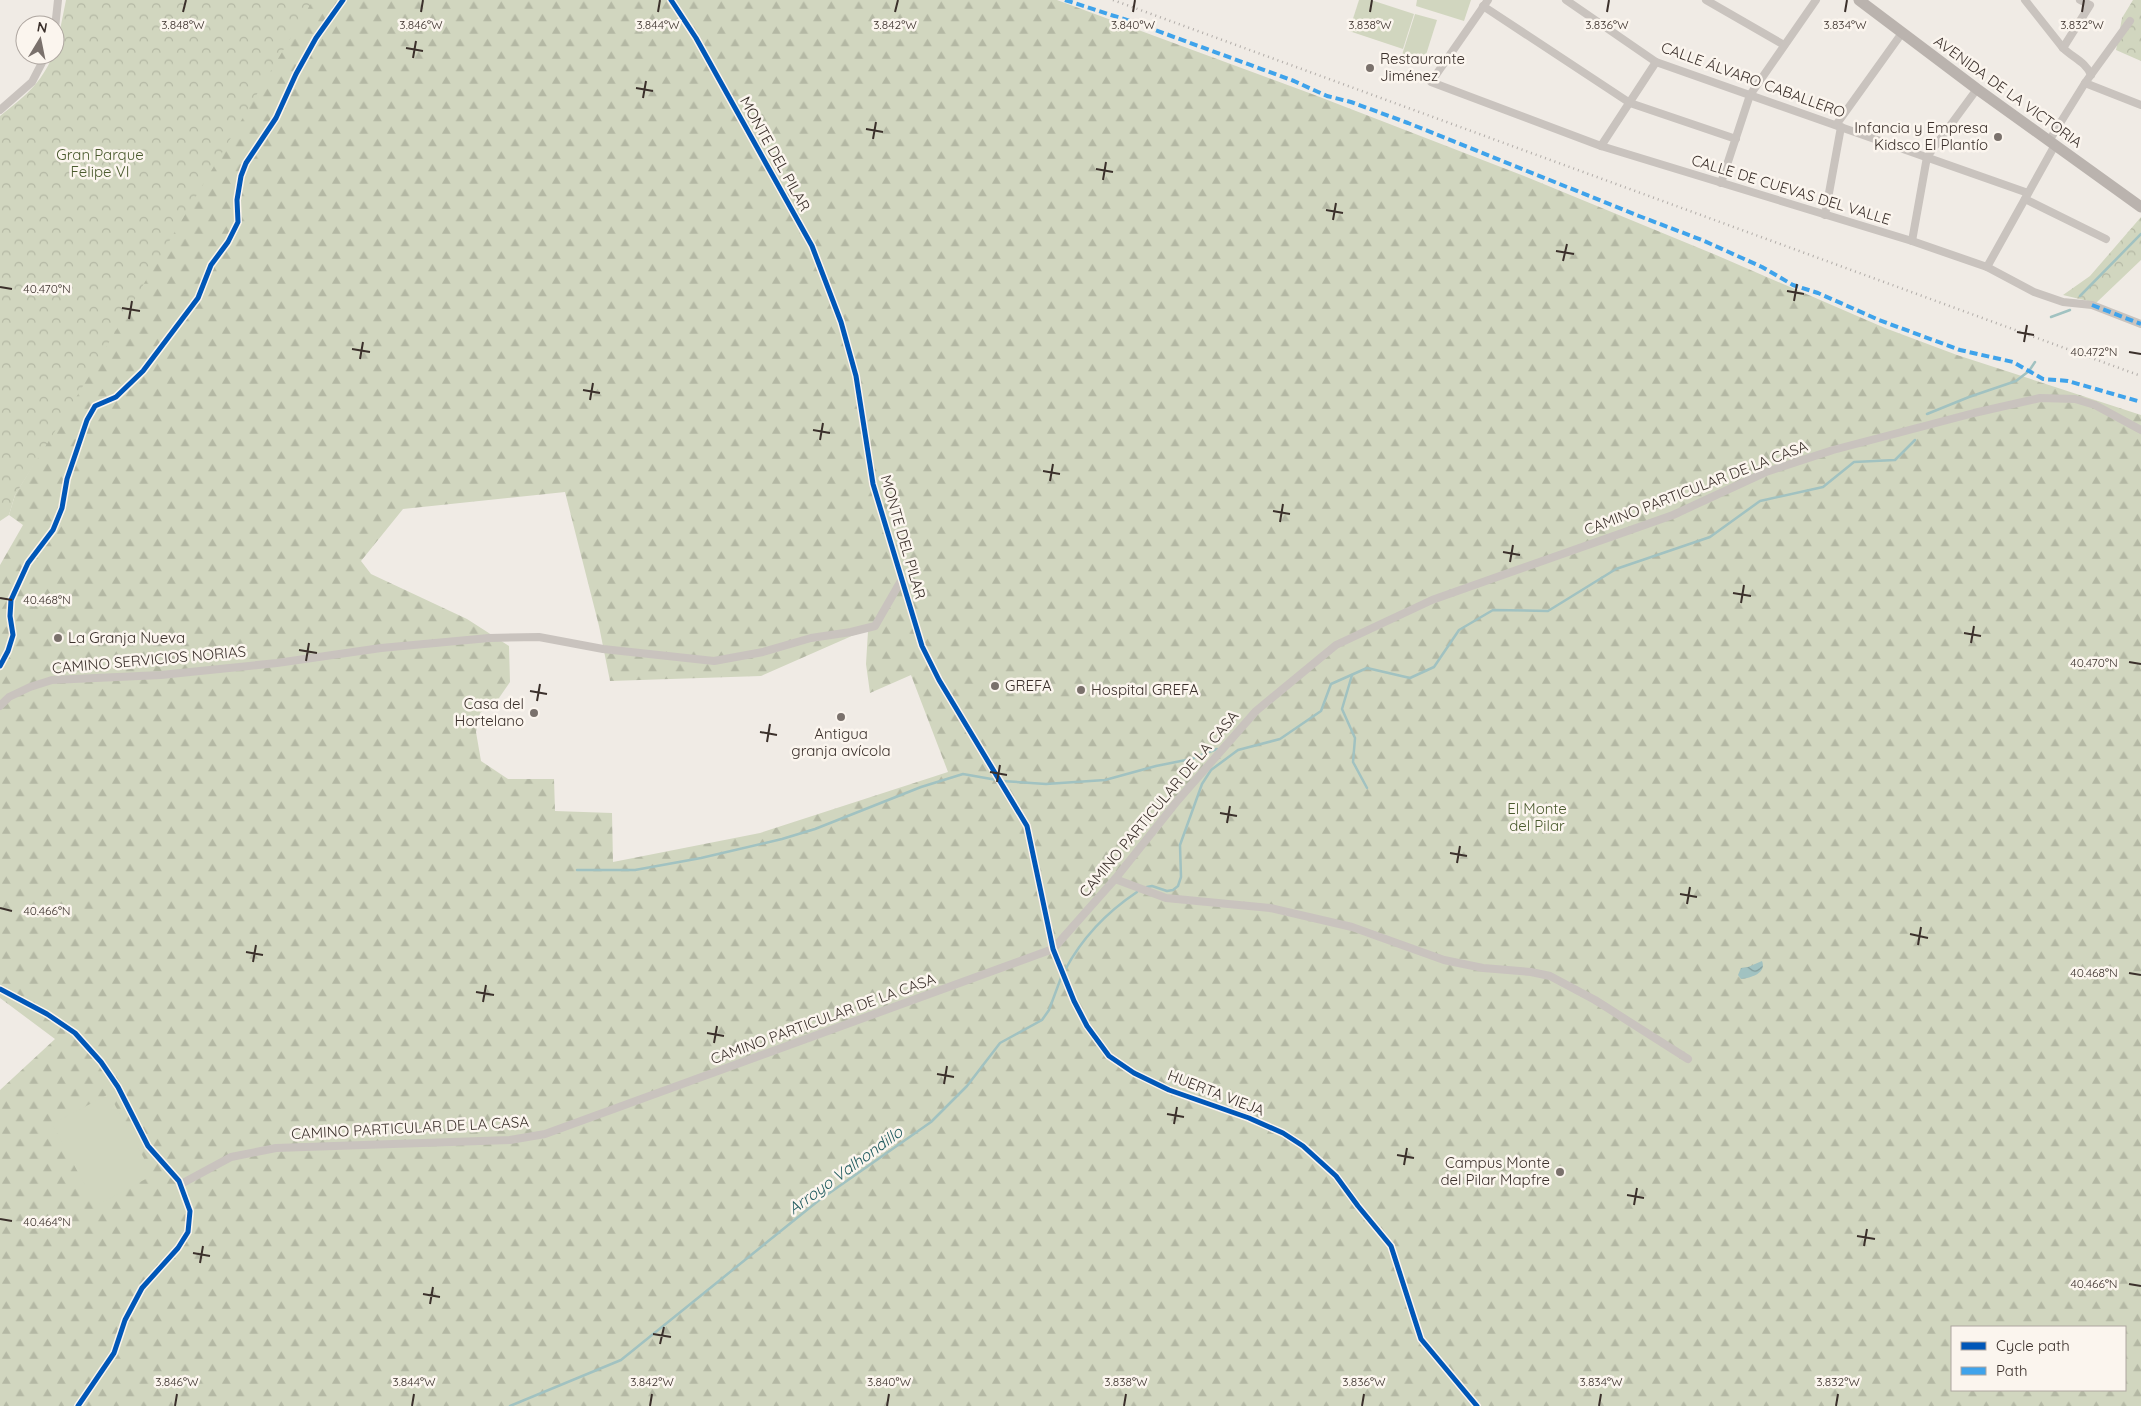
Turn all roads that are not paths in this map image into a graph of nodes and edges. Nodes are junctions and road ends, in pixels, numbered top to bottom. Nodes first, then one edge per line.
1 (58, 0) edge
2 (671, 0) edge
3 (1566, 0) edge
4 (1706, 0) edge
5 (1816, 0) edge
6 (1859, 0) edge
7 (2026, 0) edge
8 (2080, 0) edge
9 (1486, 3) edge
10 (56, 15) edge
11 (2130, 21) dead end
12 (1902, 33) junction
13 (1784, 45) junction
14 (2063, 48) junction
15 (1656, 62) junction
16 (41, 65) edge
17 (2091, 75) junction
18 (2085, 83) junction
19 (1977, 89) junction
20 (1750, 94) junction
21 (1630, 103) junction
22 (2141, 105) edge
23 (0, 110) edge
24 (1838, 126) junction
25 (1736, 139) junction
26 (2052, 143) junction
27 (1601, 146) junction
28 (1927, 158) junction
29 (1721, 183) junction
30 (2026, 196) junction
31 (2141, 207) edge
32 (1825, 215) junction
33 (2106, 240) dead end
34 (1912, 241) junction
35 (1987, 267) junction
36 (2141, 324) edge
37 (2141, 430) edge
38 (902, 580) junction
39 (0, 706) edge
40 (1115, 879) junction
41 (1053, 949) junction
42 (1074, 1001) joint
43 (1688, 1059) dead end
44 (181, 1184) dead end
45 (1477, 1406) edge

1 - 10 street
2 - 38 street, MONTE DEL PILAR
3 - 15 street, CALLE ÁLVARO CABALLERO
4 - 13 street
5 - 13 street
6 - 12 street, AVENIDA DE LA VICTORIA
7 - 14 street
8 - 14 street
9 - 21 street
9 - 27 street, CALLE DE CUEVAS DEL VALLE
11 - 17 street
12 - 19 street, AVENIDA DE LA VICTORIA
12 - 24 street
13 - 20 street
14 - 17 street
15 - 20 street, CALLE ÁLVARO CABALLERO
15 - 21 street
16 - 23 street
17 - 18 street
18 - 22 street
18 - 26 street
19 - 26 street, AVENIDA DE LA VICTORIA
19 - 28 street
20 - 24 street, CALLE ÁLVARO CABALLERO
20 - 25 street
21 - 25 street
21 - 27 street
24 - 28 street, CALLE ÁLVARO CABALLERO
24 - 32 street
25 - 29 street
26 - 30 street
26 - 31 street, AVENIDA DE LA VICTORIA
27 - 29 street, CALLE DE CUEVAS DEL VALLE
28 - 30 street, CALLE ÁLVARO CABALLERO
28 - 34 street
29 - 32 street, CALLE DE CUEVAS DEL VALLE
30 - 33 street, CALLE ÁLVARO CABALLERO
30 - 35 street
32 - 34 street, CALLE DE CUEVAS DEL VALLE
34 - 35 street, CALLE DE CUEVAS DEL VALLE
35 - 36 street, CALLE DE CUEVAS DEL VALLE
37 - 40 street, CAMINO PARTICULAR DE LA CASA
38 - 39 street, CAMINO SERVICIOS NORIAS
38 - 41 street, MONTE DEL PILAR
40 - 41 street, CAMINO PARTICULAR DE LA CASA
40 - 43 street
41 - 42 street, MONTE DEL PILAR
41 - 44 street, CAMINO PARTICULAR DE LA CASA
42 - 45 street, HUERTA VIEJA

